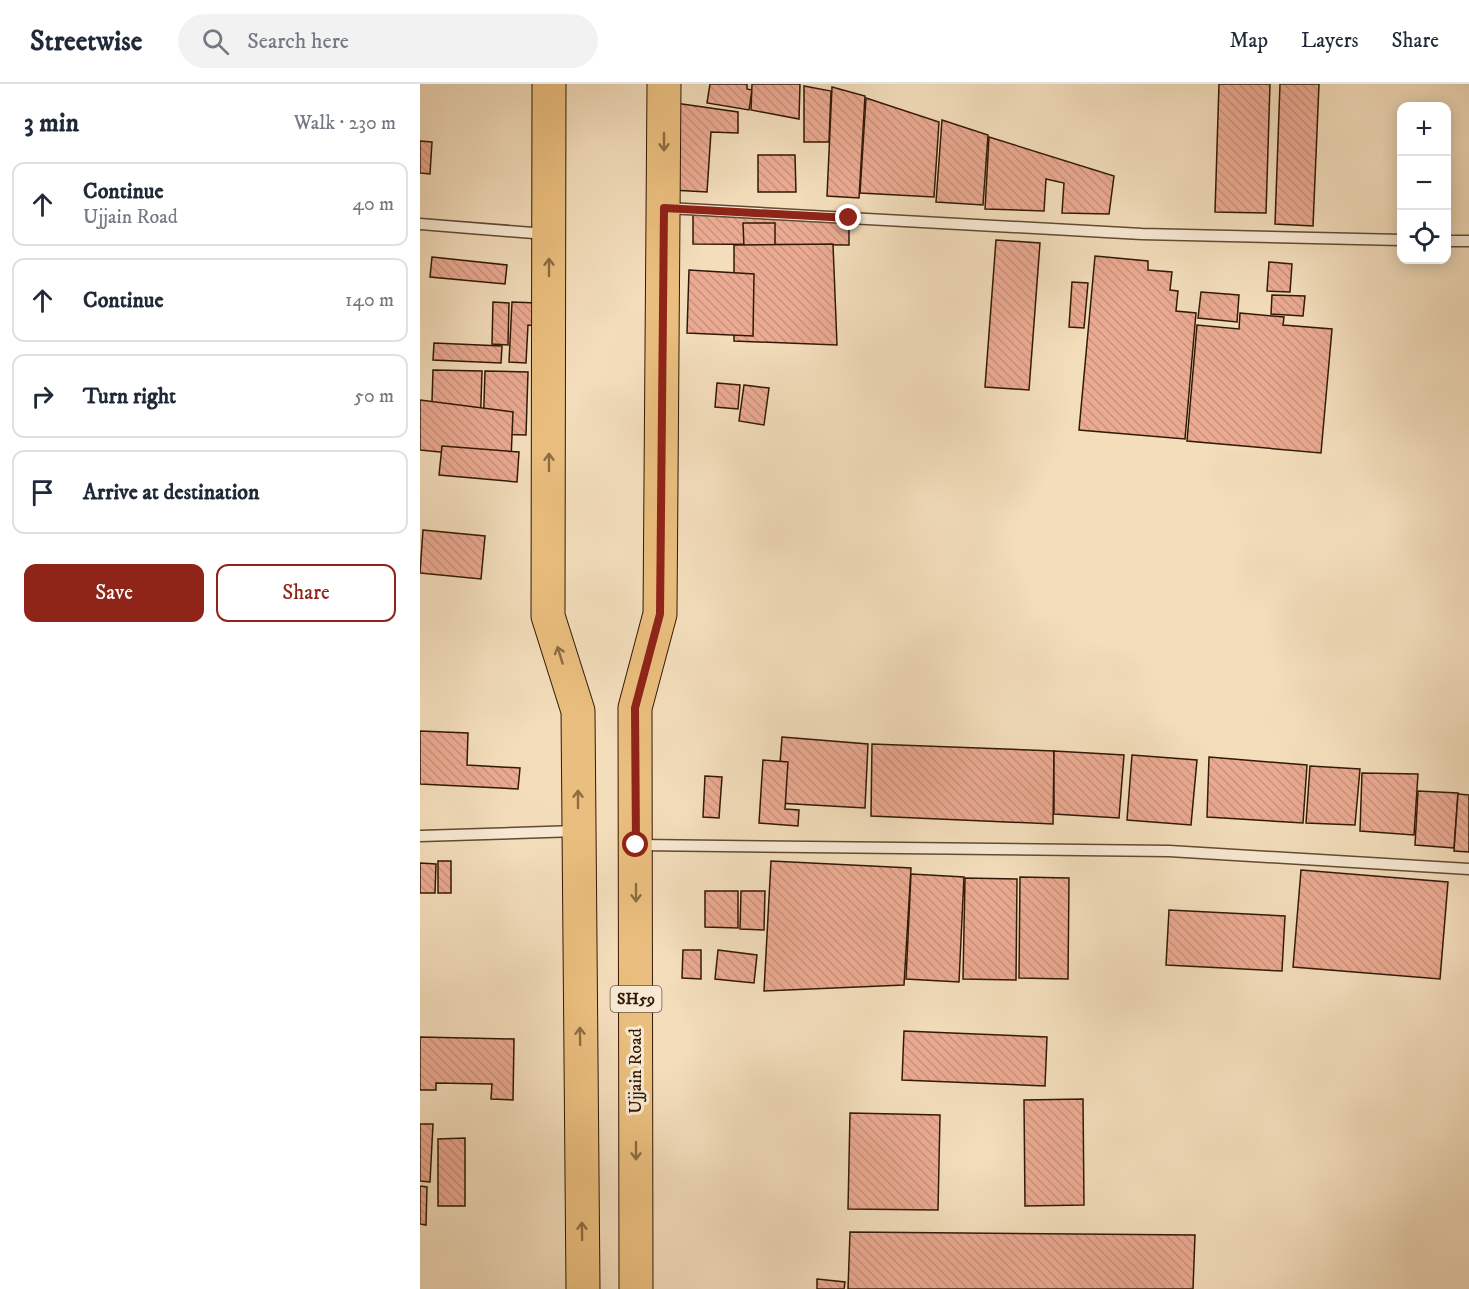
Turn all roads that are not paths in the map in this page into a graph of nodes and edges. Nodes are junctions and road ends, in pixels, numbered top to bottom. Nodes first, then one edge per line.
1 (549, 84) edge
2 (664, 84) edge
3 (664, 208) junction
4 (420, 224) edge
5 (549, 234) junction
6 (1397, 240) edge
7 (1451, 241) edge
8 (1469, 241) edge
9 (578, 831) junction
10 (420, 836) edge
11 (636, 845) junction
12 (1469, 869) edge
13 (583, 1289) edge
14 (636, 1289) edge

1 - 5 main road
2 -> 3 main road, Ujjain Road
3 - 6 lane
3 - 11 main road, Ujjain Road / SH59
4 - 5 lane
9 -> 5 main road
7 - 8 lane
9 - 10 lane
13 -> 9 main road
11 - 12 lane
11 -> 14 main road, Ujjain Road / SH59

